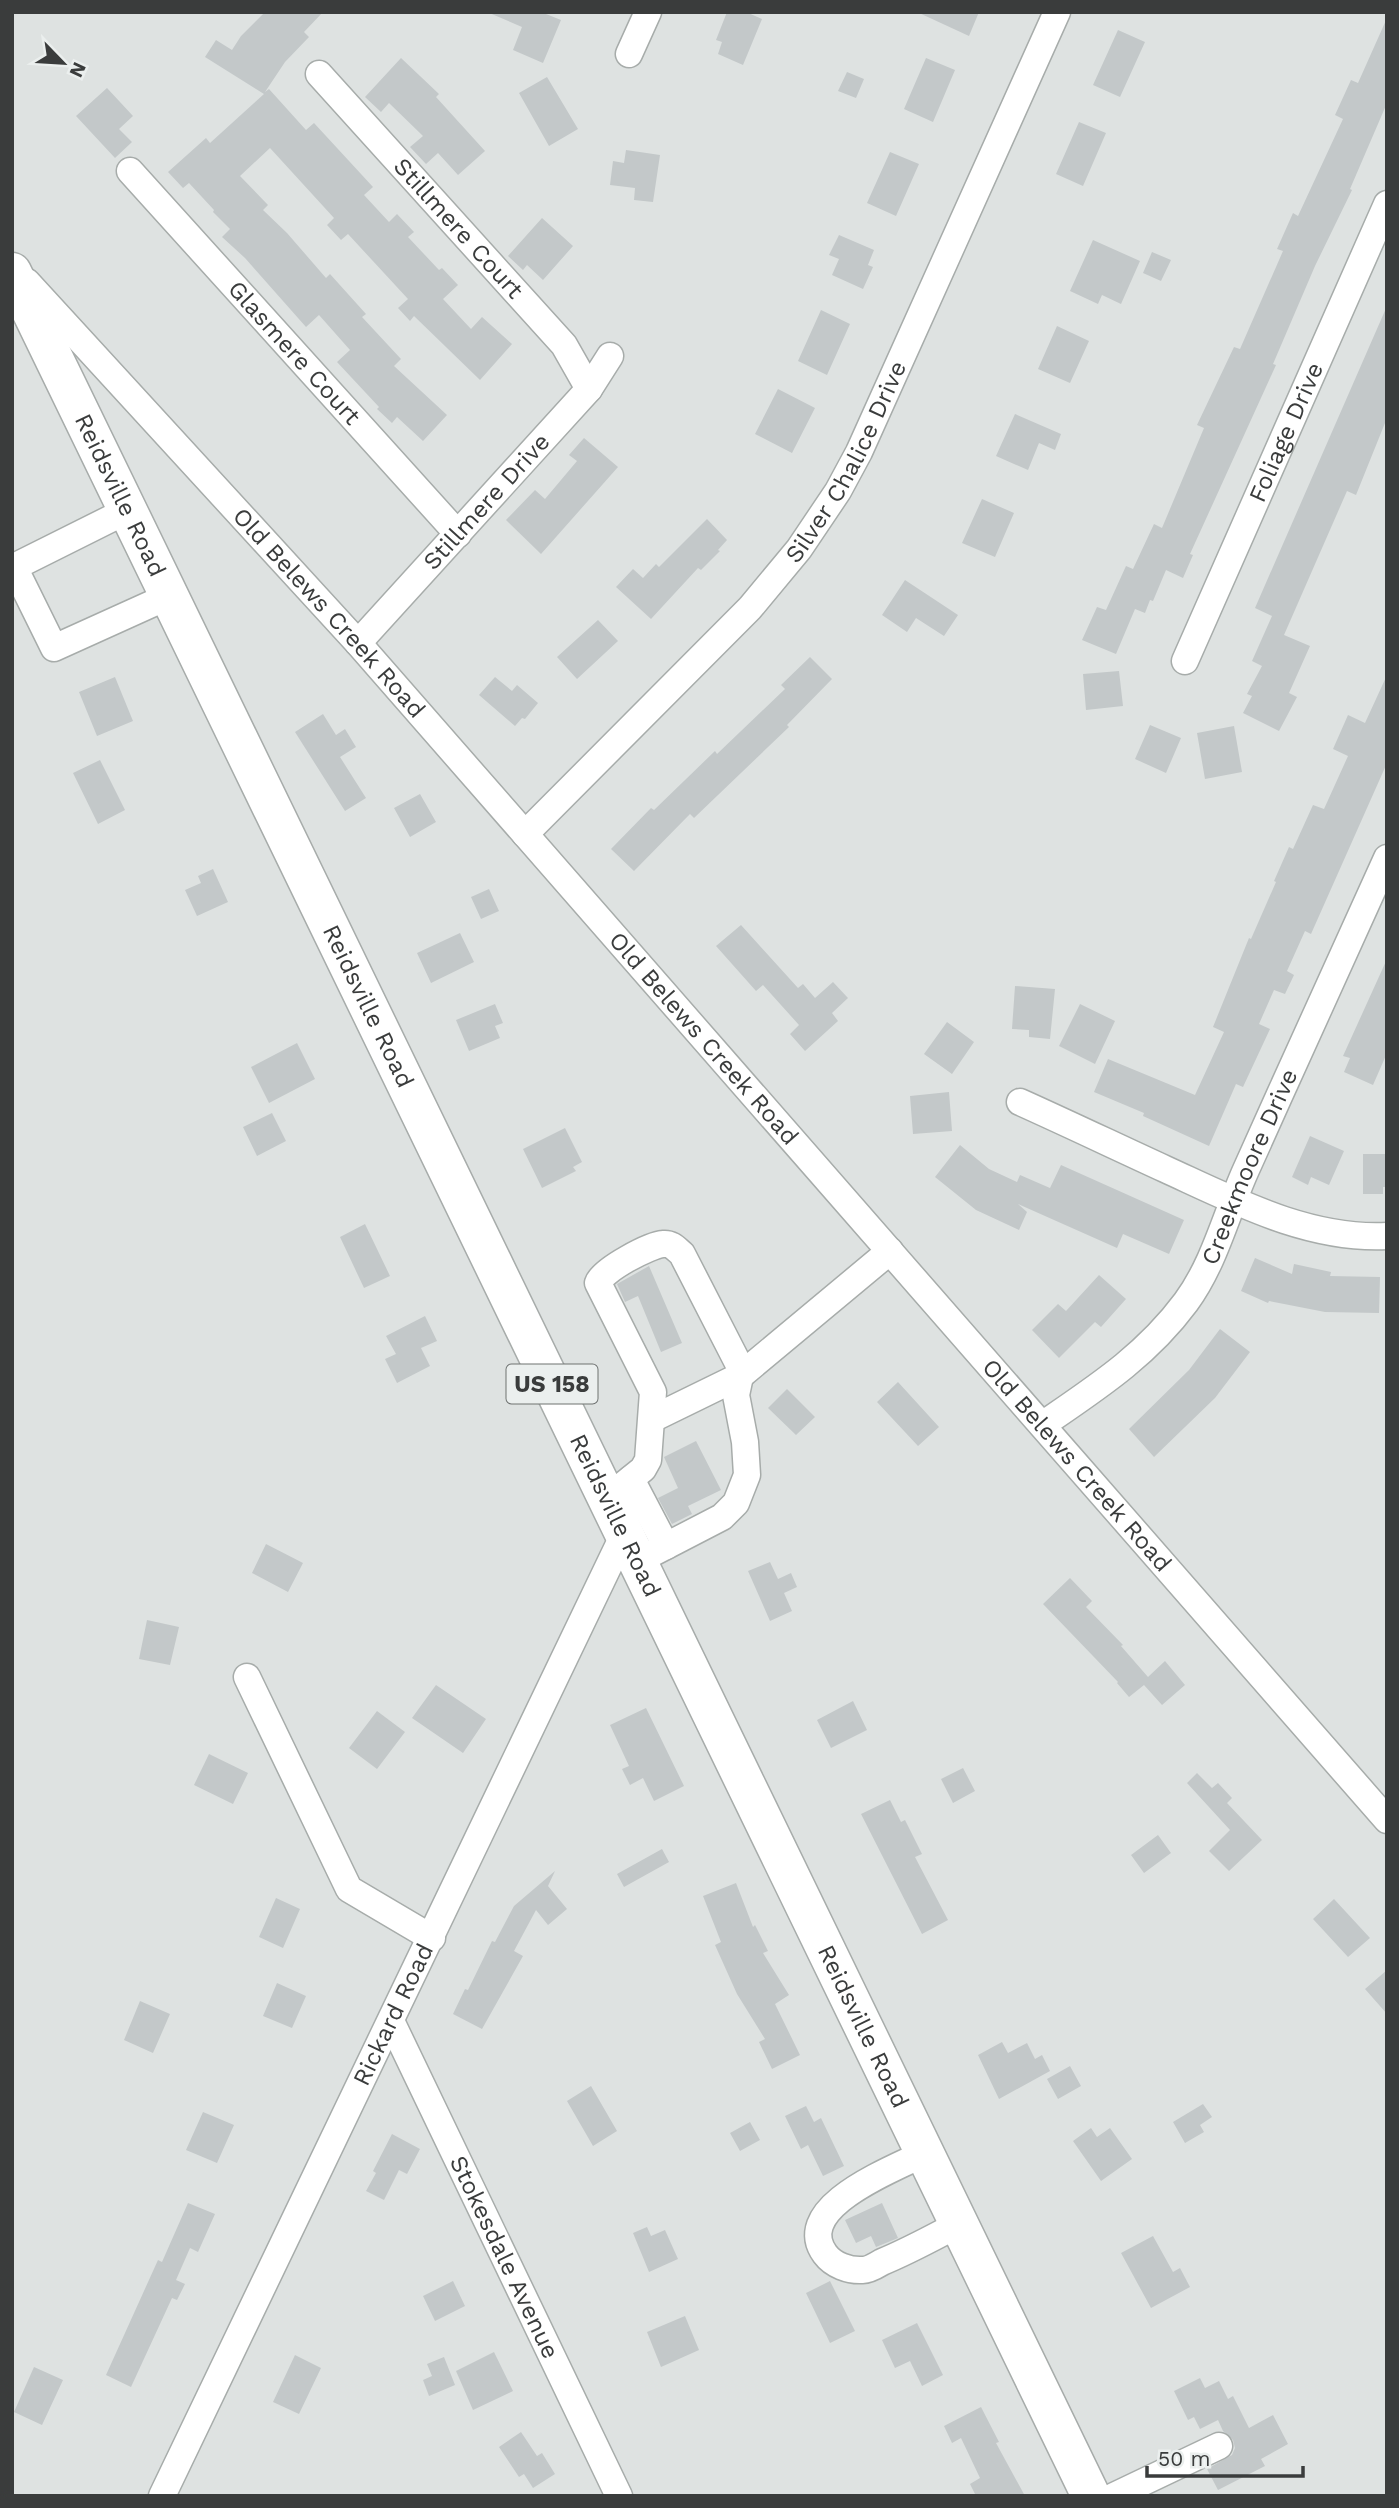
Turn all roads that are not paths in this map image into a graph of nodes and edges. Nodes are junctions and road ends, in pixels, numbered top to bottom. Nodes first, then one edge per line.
1 (648, 12) edge
2 (1057, 12) edge
3 (629, 54) dead end
4 (319, 74) dead end
5 (130, 171) dead end
6 (1387, 204) edge
7 (12, 265) edge
8 (12, 272) edge
9 (610, 356) dead end
10 (589, 389) junction
11 (128, 510) junction
12 (458, 534) junction
13 (169, 596) junction
14 (358, 643) junction
15 (1185, 661) dead end
16 (525, 834) junction
17 (1387, 858) edge
18 (1020, 1102) dead end
19 (1233, 1200) junction
20 (1387, 1236) edge
21 (890, 1251) junction
22 (740, 1376) junction
23 (652, 1419) junction
24 (1042, 1425) junction
25 (619, 1488) junction
26 (643, 1547) junction
27 (247, 1677) dead end
28 (1386, 1818) edge
29 (432, 1938) junction
30 (391, 2021) junction
31 (925, 2153) junction
32 (959, 2224) junction
33 (1219, 2446) dead end
34 (162, 2496) edge
35 (618, 2496) edge
36 (1091, 2496) edge
37 (1114, 2496) edge

1 - 3 street
2 - 16 street, Silver Chalice Drive
4 - 10 street, Stillmere Court
5 - 12 street, Glasmere Court
6 - 15 street, Foliage Drive
7 - 14 street, Old Belews Creek Road
8 - 11 highway, Reidsville Road / US 158
9 - 10 street, Stillmere Drive
10 - 12 street, Stillmere Drive
11 - 13 highway, Reidsville Road / US 158
11 - 13 street
12 - 14 street, Stillmere Drive
13 - 25 highway, Reidsville Road / US 158
14 - 16 street, Old Belews Creek Road
16 - 21 street, Old Belews Creek Road
17 - 19 street, Creekmoore Drive
18 - 19 street
19 - 20 street
19 - 24 street, Creekmoore Drive
21 - 22 street
21 - 24 street, Old Belews Creek Road
22 - 23 street
22 - 23 street
22 - 26 street
23 - 25 street
24 - 28 street, Old Belews Creek Road
25 - 26 highway, Reidsville Road / US 158
26 - 29 street, Rickard Road
26 - 31 highway, Reidsville Road / US 158
27 - 29 street
29 - 30 street, Rickard Road
30 - 34 street, Rickard Road
30 - 35 street, Stokesdale Avenue
31 - 32 highway, Reidsville Road / US 158
31 - 32 street
32 - 36 highway, Reidsville Road / US 158
33 - 37 street

